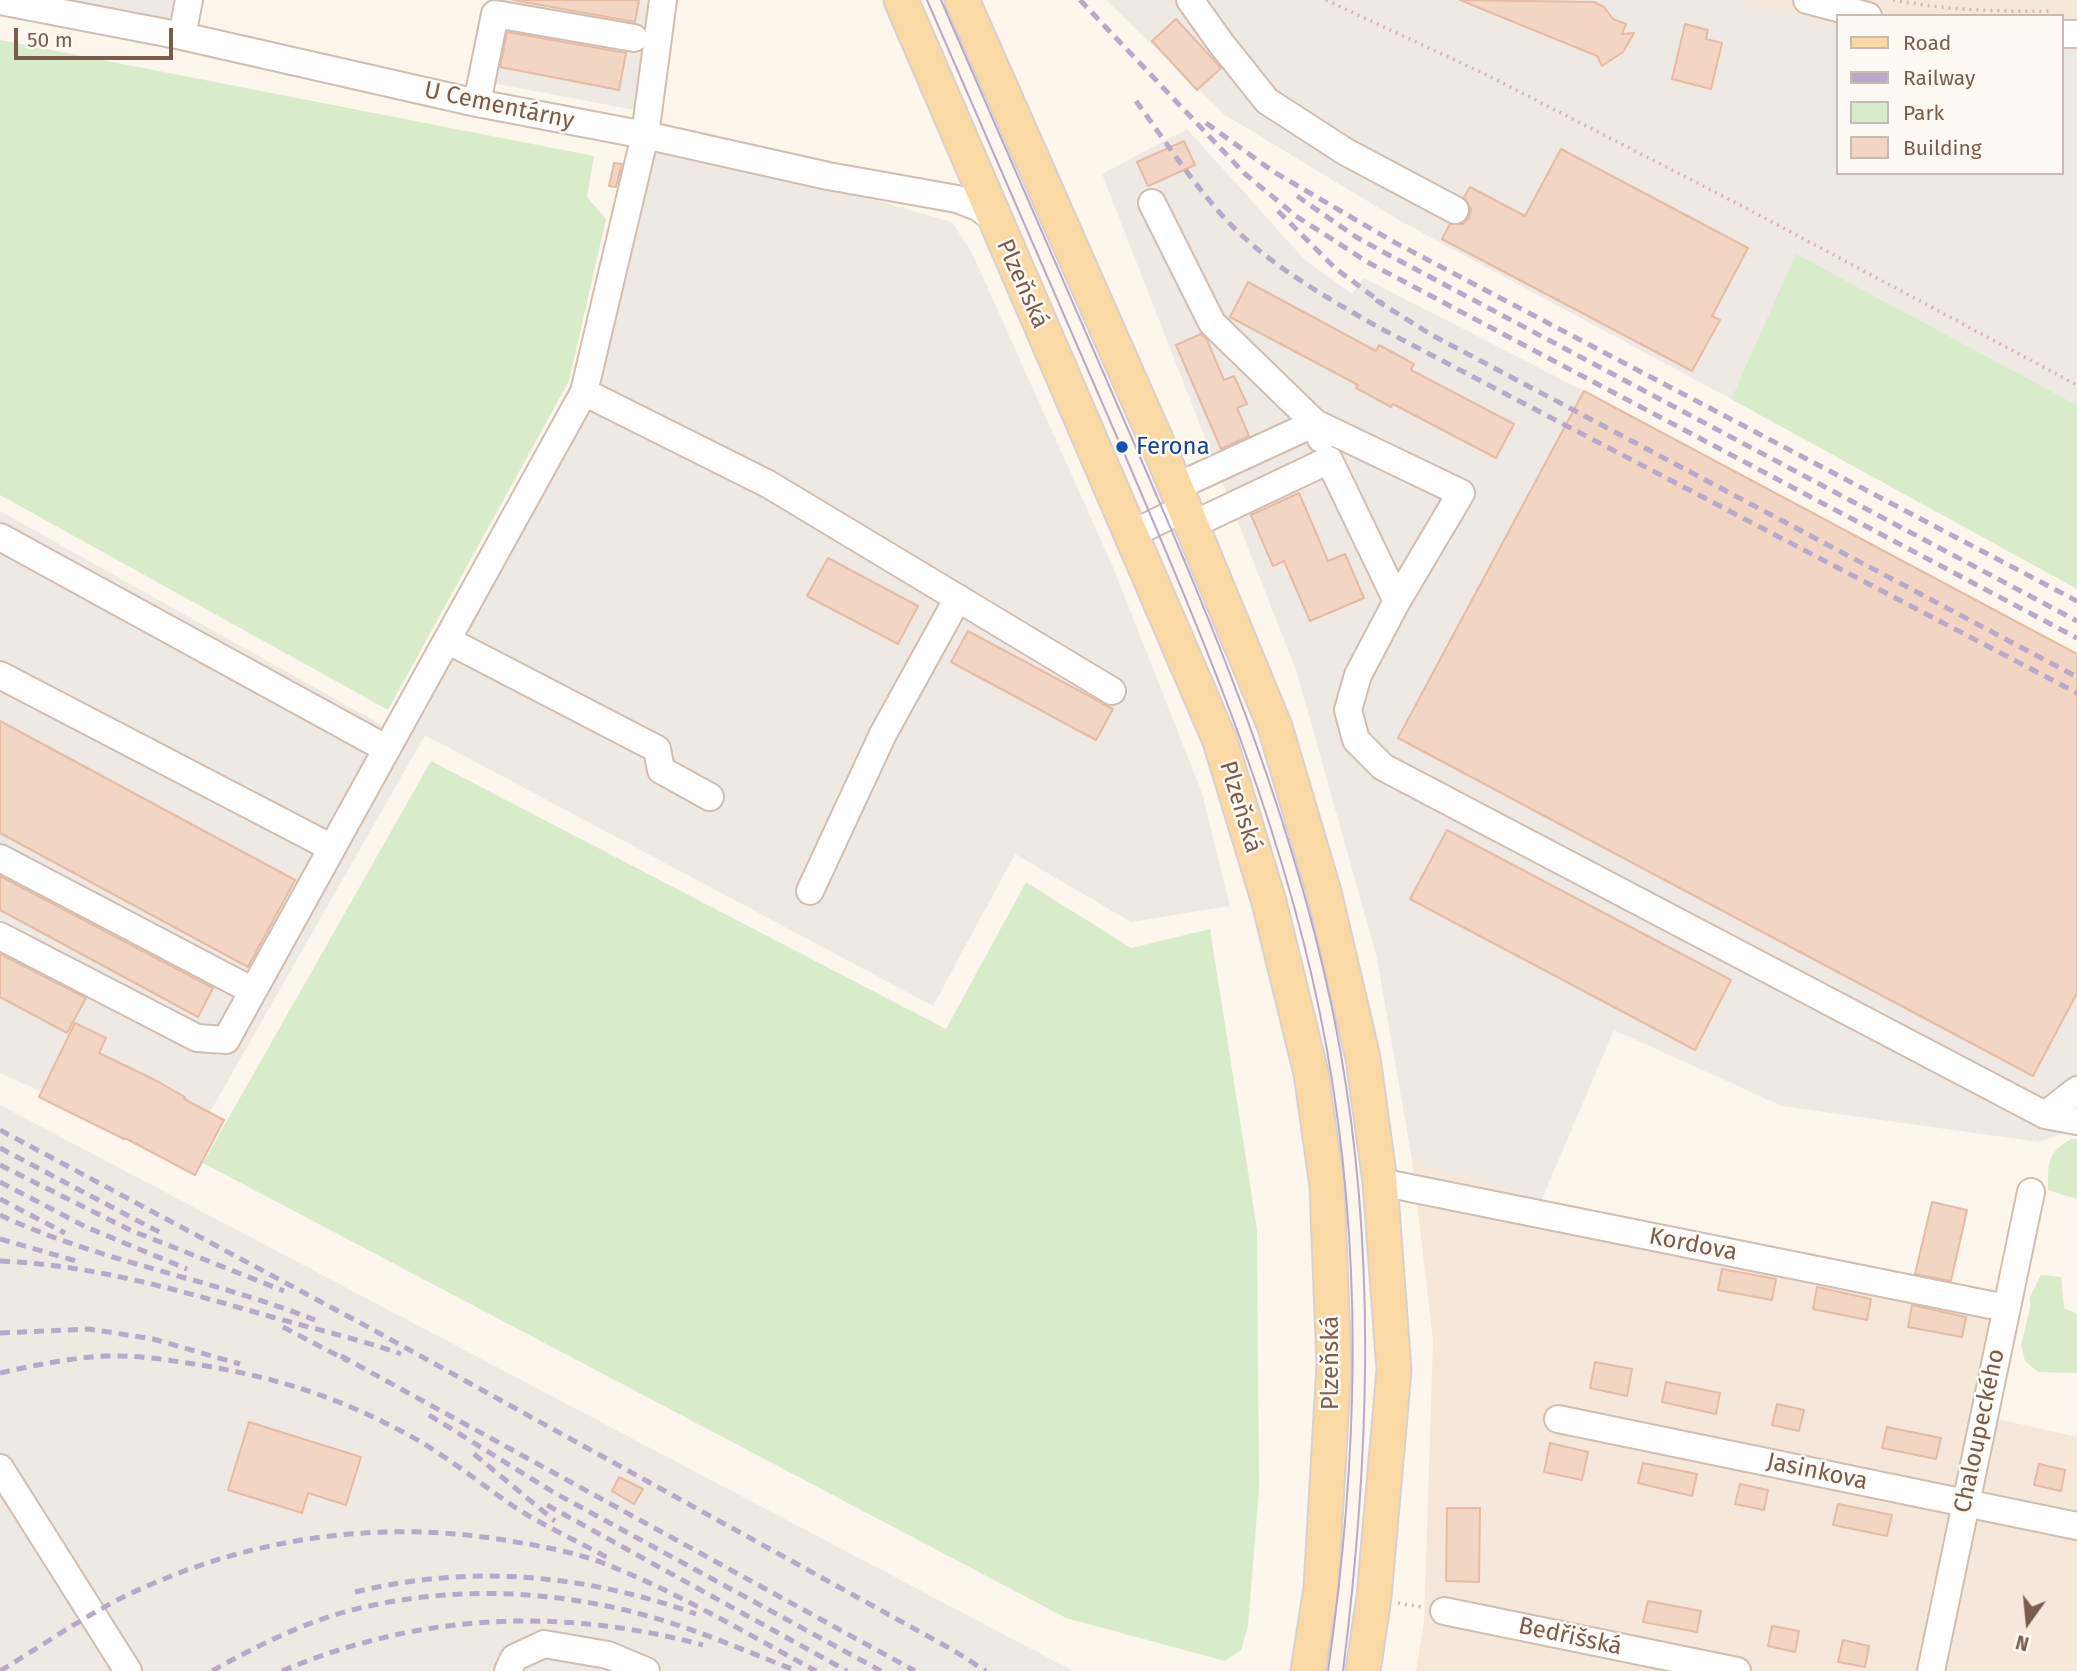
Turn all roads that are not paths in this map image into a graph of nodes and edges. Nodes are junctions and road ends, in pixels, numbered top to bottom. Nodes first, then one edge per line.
1 (189, 0) edge
2 (663, 0) edge
3 (901, 0) edge
4 (962, 0) edge
5 (1190, 0) edge
6 (1807, 0) edge
7 (18, 2) edge
8 (1864, 10) edge
9 (182, 36) junction
10 (634, 38) dead end
11 (477, 103) junction
12 (645, 135) junction
13 (1152, 203) dead end
14 (1455, 210) dead end
15 (994, 219) junction
16 (587, 382) junction
17 (1315, 423) junction
18 (1329, 460) junction
19 (1184, 506) junction
20 (1132, 534) junction
21 (0, 537) edge
22 (958, 598) junction
23 (1397, 601) junction
24 (447, 640) junction
25 (0, 675) edge
26 (1112, 691) dead end
27 (387, 749) junction
28 (710, 797) dead end
29 (332, 848) junction
30 (0, 858) edge
31 (810, 891) dead end
32 (0, 936) edge
33 (253, 991) junction
34 (2077, 1090) edge
35 (2045, 1115) junction
36 (2077, 1121) edge
37 (1380, 1182) junction
38 (2031, 1192) dead end
39 (2006, 1308) junction
40 (1558, 1419) dead end
41 (0, 1468) edge
42 (1965, 1503) junction
43 (2077, 1527) edge
44 (1444, 1611) road end
45 (128, 1671) edge
46 (508, 1671) edge
47 (646, 1671) edge
48 (1308, 1671) edge
49 (1363, 1671) edge
50 (1737, 1671) edge
51 (1931, 1671) edge

1 - 9 street
2 - 12 street
3 - 15 main road, Plzeňská
4 - 19 main road
5 - 14 street
6 - 8 street
7 - 9 street, U Cementárny
9 - 11 street, U Cementárny
10 - 11 street
11 - 12 street, U Cementárny
12 - 15 street, U Cementárny
12 - 16 street
13 - 17 street
15 - 20 main road, Plzeňská
16 - 22 street
16 - 24 street
17 - 18 street
17 - 19 street
17 - 23 street
18 - 19 street
18 - 23 street
19 - 20 street
19 - 37 main road
20 - 48 main road, Plzeňská
21 - 27 street
22 - 26 street
22 - 31 street
23 - 35 street
24 - 27 street
24 - 28 street
25 - 29 street
27 - 29 street
29 - 33 street
30 - 33 street
32 - 33 street
34 - 35 street
35 - 36 street
37 - 39 street, Kordova
37 - 49 main road
38 - 39 street, Chaloupeckého
39 - 42 street, Chaloupeckého
40 - 42 street, Jasinkova
41 - 45 street
42 - 43 street, Jasinkova
42 - 51 street, Chaloupeckého
44 - 50 street, Bedřišská
46 - 47 street

